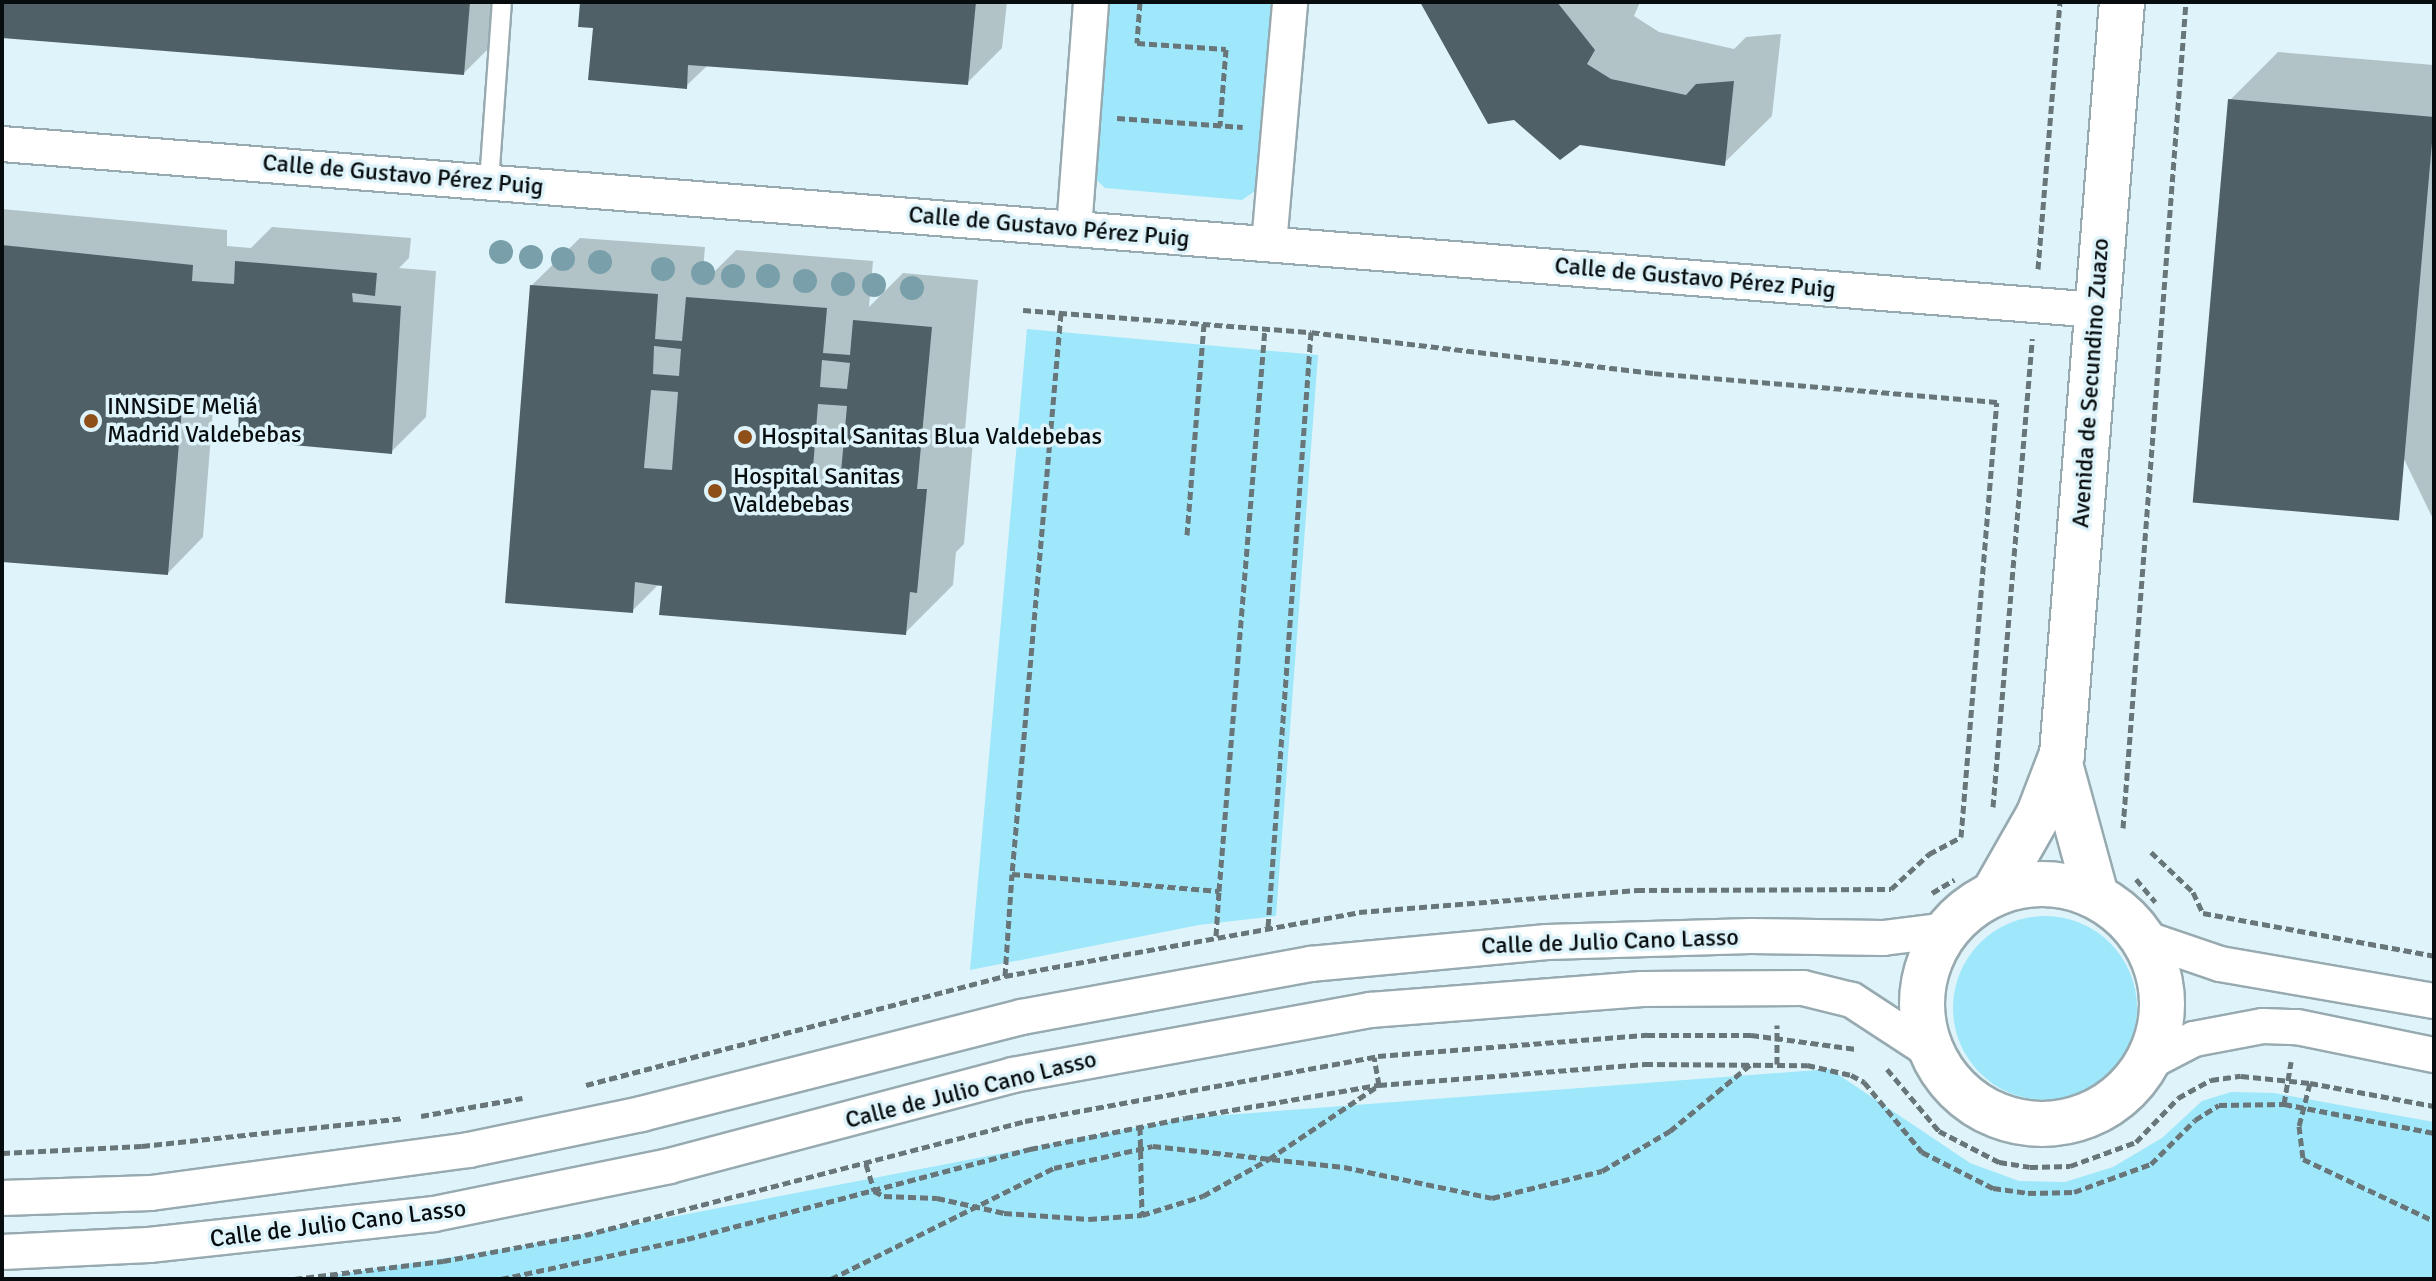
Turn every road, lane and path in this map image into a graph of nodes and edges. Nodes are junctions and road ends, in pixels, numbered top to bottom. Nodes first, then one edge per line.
1 (502, 2) edge
2 (1091, 2) edge
3 (1140, 2) edge
4 (1290, 2) edge
5 (2060, 2) edge
6 (2122, 2) edge
7 (2186, 2) edge
8 (1100, 116) dead end
9 (1220, 126) junction
10 (1257, 129) dead end
11 (2, 144) edge
12 (489, 182) junction
13 (1074, 229) junction
14 (1269, 244) junction
15 (2035, 305) junction
16 (1023, 310) dead end
17 (2096, 310) junction
18 (1061, 313) junction
19 (1204, 324) junction
20 (1265, 328) junction
21 (1311, 332) junction
22 (1187, 535) dead end
23 (2060, 764) junction
24 (1992, 814) dead end
25 (1961, 837) dead end
26 (2122, 837) dead end
27 (2151, 852) dead end
28 (1012, 874) junction
29 (2113, 883) junction
30 (1975, 886) junction
31 (1219, 891) junction
32 (1936, 913) junction
33 (2154, 924) junction
34 (1268, 928) dead end
35 (1216, 936) dead end
36 (2434, 956) edge
37 (1005, 976) dead end
38 (2434, 1001) edge
39 (1777, 1014) dead end
40 (1777, 1039) junction
41 (1860, 1050) dead end
42 (1930, 1051) junction
43 (2292, 1055) dead end
44 (2434, 1055) edge
45 (1374, 1057) junction
46 (1880, 1062) dead end
47 (2148, 1063) junction
48 (1751, 1064) junction
49 (1777, 1064) junction
50 (2288, 1081) junction
51 (2310, 1083) junction
52 (1379, 1085) junction
53 (2284, 1104) junction
54 (2434, 1106) edge
55 (2307, 1109) junction
56 (1140, 1127) junction
57 (2434, 1133) edge
58 (1144, 1148) junction
59 (1269, 1159) junction
60 (866, 1164) junction
61 (874, 1191) junction
62 (2, 1198) edge
63 (976, 1205) junction
64 (1142, 1215) junction
65 (2434, 1221) edge
66 (2, 1252) edge
67 (294, 1279) edge
68 (501, 1279) edge
69 (831, 1279) edge

1 - 12 lane
2 - 13 street
3 - 9 path
4 - 14 street
5 - 15 path
6 - 17 street, Avenida de Secundino Zuazo
7 - 26 path
8 - 9 path
9 - 10 path
11 - 12 street, Calle de Gustavo Pérez Puig
12 - 13 street, Calle de Gustavo Pérez Puig
13 - 14 street, Calle de Gustavo Pérez Puig
14 - 15 street, Calle de Gustavo Pérez Puig
15 - 17 street, Calle de Gustavo Pérez Puig
15 - 24 path
16 - 18 path
17 - 23 street, Avenida de Secundino Zuazo
18 - 19 path
18 - 28 path
19 - 20 path
19 - 22 path
20 - 21 path
20 - 31 path
21 - 25 path
21 - 34 path
23 - 29 street, Avenida de Secundino Zuazo
23 - 30 street, Avenida de Secundino Zuazo
27 - 36 path
28 - 31 path
28 - 37 path
29 - 30 street
29 - 33 street
29 - 33 path
30 - 32 street
30 - 32 path
31 - 35 path
32 - 42 street
32 - 62 street, Calle de Julio Cano Lasso
33 - 38 street
33 - 47 street
39 - 40 path
40 - 41 path
40 - 45 path
40 - 49 path
42 - 47 street
42 - 66 street, Calle de Julio Cano Lasso
43 - 50 path
44 - 47 street
45 - 52 path
45 - 60 path
46 - 50 path
48 - 49 path
48 - 52 path
48 - 59 path
49 - 53 path
50 - 51 path
50 - 53 path
51 - 54 path
51 - 55 path
52 - 56 path
52 - 59 path
53 - 55 path
55 - 57 path
55 - 65 path
56 - 58 path
56 - 61 path
58 - 59 path
58 - 63 path
58 - 64 path
59 - 64 path
60 - 61 path
60 - 67 path
61 - 63 path
61 - 68 path
63 - 64 path
63 - 69 path

